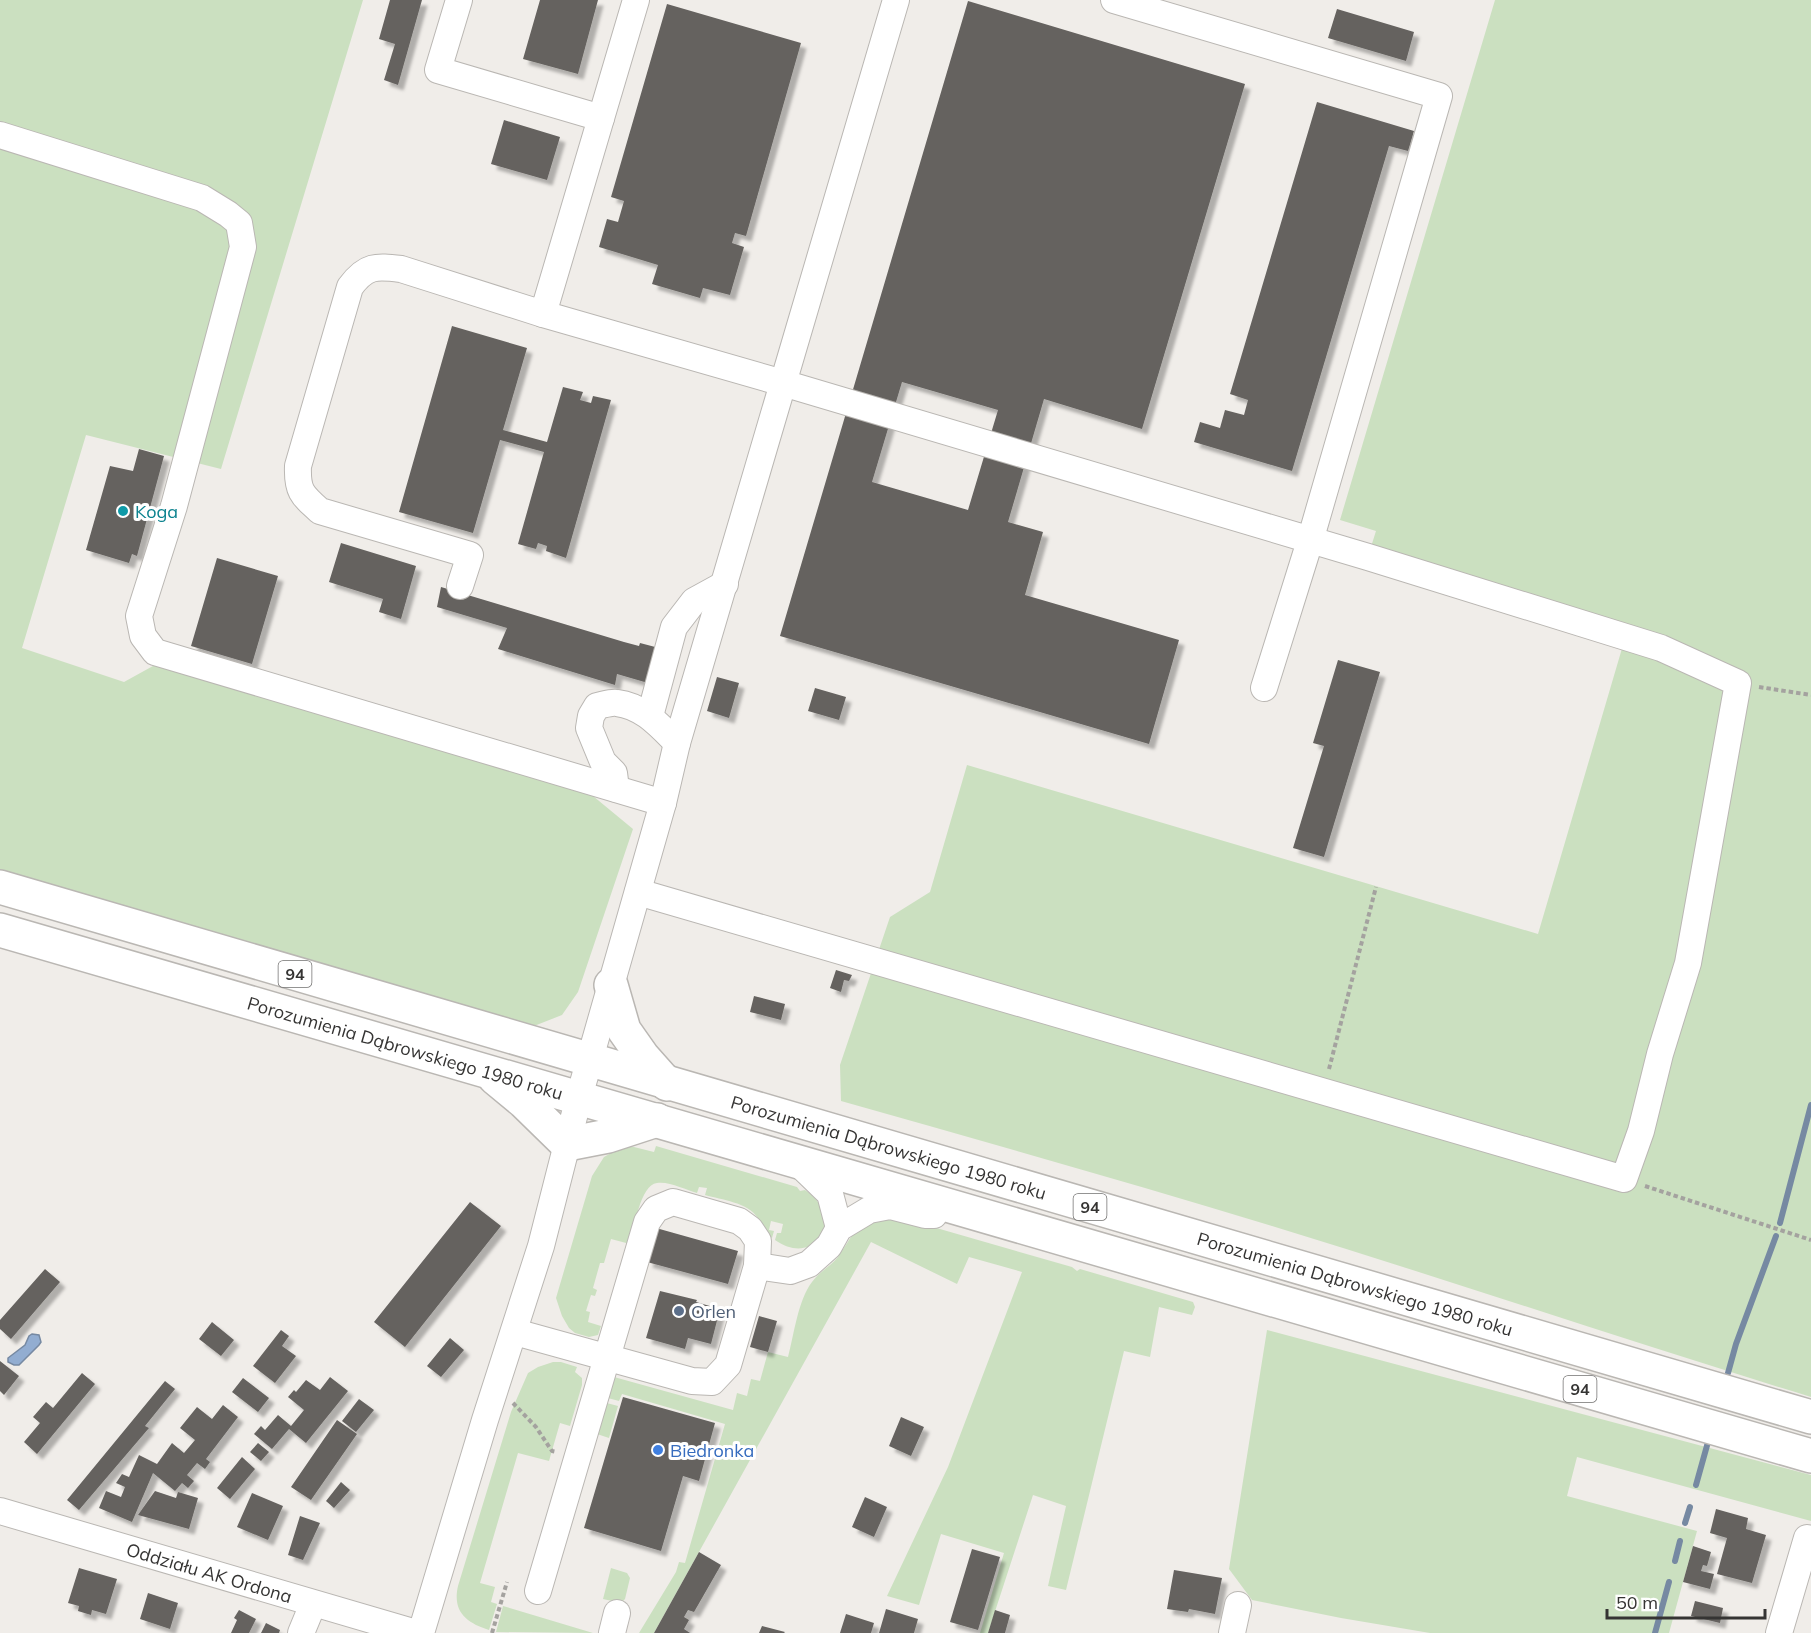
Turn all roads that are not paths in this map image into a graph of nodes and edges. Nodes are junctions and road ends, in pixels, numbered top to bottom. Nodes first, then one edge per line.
1 (459, 0) edge
2 (636, 0) edge
3 (896, 0) edge
4 (1114, 0) edge
5 (601, 118) junction
6 (0, 135) edge
7 (543, 314) junction
8 (783, 383) junction
9 (1310, 541) junction
10 (725, 584) junction
11 (460, 586) dead end
12 (1264, 688) dead end
13 (650, 716) junction
14 (677, 743) junction
15 (616, 789) junction
16 (663, 803) junction
17 (0, 887) edge
18 (638, 892) junction
19 (0, 930) edge
20 (610, 985) junction
21 (590, 1060) junction
22 (487, 1071) junction
23 (667, 1084) junction
24 (579, 1097) junction
25 (657, 1120) junction
26 (567, 1144) junction
27 (794, 1160) junction
28 (992, 1219) junction
29 (839, 1228) junction
30 (757, 1266) junction
31 (515, 1332) junction
32 (606, 1357) junction
33 (1720, 1391) junction
34 (1811, 1417) edge
35 (1710, 1427) junction
36 (1811, 1456) edge
37 (0, 1511) edge
38 (1807, 1538) dead end
39 (538, 1591) dead end
40 (313, 1604) junction
41 (1238, 1605) dead end
42 (301, 1633) edge
43 (418, 1633) edge
44 (1232, 1633) edge
45 (1779, 1633) edge

1 - 5 street
2 - 5 street
3 - 8 street
4 - 9 street
5 - 7 street
6 - 15 street
7 - 8 street
7 - 11 street
8 - 9 street
8 - 10 street
9 - 12 street
9 - 18 street
10 - 13 street
10 - 14 street
13 - 14 street
13 - 15 street
14 - 16 street
15 - 16 street
16 - 18 street
17 - 21 main road, Porozumienia Dąbrowskiego 1980 roku / 94
18 - 20 street
19 - 22 main road, Porozumienia Dąbrowskiego 1980 roku / 94
20 - 21 street
20 - 23 main road
21 - 23 main road, Porozumienia Dąbrowskiego 1980 roku / 94
21 - 24 street
22 - 24 main road, Porozumienia Dąbrowskiego 1980 roku / 94
22 - 26 main road
23 - 33 main road, Porozumienia Dąbrowskiego 1980 roku / 94
24 - 25 main road, Porozumienia Dąbrowskiego 1980 roku / 94
24 - 26 street
25 - 26 main road
25 - 27 main road, Porozumienia Dąbrowskiego 1980 roku / 94
26 - 31 street
27 - 28 main road, Porozumienia Dąbrowskiego 1980 roku / 94
27 - 29 street
28 - 29 street
28 - 35 main road, Porozumienia Dąbrowskiego 1980 roku / 94
29 - 30 street
30 - 32 street
30 - 32 street
31 - 32 street
31 - 43 street
32 - 39 street
33 - 34 main road, Porozumienia Dąbrowskiego 1980 roku / 94
33 - 35 street
35 - 36 main road, Porozumienia Dąbrowskiego 1980 roku / 94
37 - 40 street, Oddziału AK Ordona
38 - 45 street
40 - 42 street
40 - 43 street, Oddziału AK Ordona
41 - 44 street

